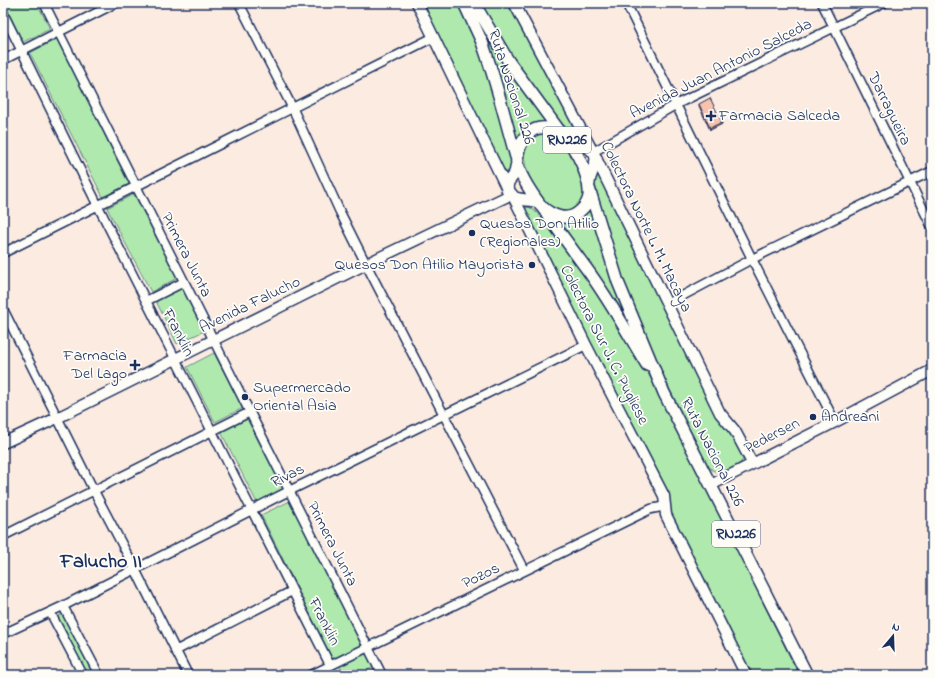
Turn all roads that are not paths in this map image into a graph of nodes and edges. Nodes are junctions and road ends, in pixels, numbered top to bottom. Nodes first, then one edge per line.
1 (44, 3) edge
2 (116, 3) edge
3 (239, 3) edge
4 (417, 3) edge
5 (464, 3) edge
6 (474, 3) edge
7 (514, 3) edge
8 (626, 3) edge
9 (822, 3) edge
10 (884, 3) edge
11 (3, 13) edge
12 (834, 28) junction
13 (59, 33) junction
14 (434, 37) junction
15 (22, 51) junction
16 (3, 60) edge
17 (677, 104) junction
18 (292, 107) junction
19 (564, 136) junction
20 (594, 153) junction
21 (517, 162) junction
22 (932, 171) edge
23 (909, 182) junction
24 (589, 186) junction
25 (136, 187) junction
26 (511, 193) junction
27 (539, 204) junction
28 (98, 206) junction
29 (932, 227) edge
30 (3, 253) edge
31 (752, 259) junction
32 (366, 264) junction
33 (184, 282) junction
34 (146, 301) junction
35 (667, 304) junction
36 (3, 309) edge
37 (213, 340) junction
38 (586, 345) junction
39 (175, 359) junction
40 (932, 370) edge
41 (664, 393) junction
42 (250, 412) junction
43 (445, 415) junction
44 (57, 418) junction
45 (835, 422) junction
46 (212, 432) junction
47 (3, 443) edge
48 (752, 463) junction
49 (711, 485) junction
50 (94, 491) junction
51 (289, 491) junction
52 (665, 508) junction
53 (251, 511) junction
54 (3, 536) edge
55 (135, 569) junction
56 (524, 570) junction
57 (292, 591) junction
58 (63, 606) junction
59 (50, 612) junction
60 (3, 634) edge
61 (368, 648) junction
62 (176, 651) junction
63 (330, 665) junction
64 (83, 675) edge
65 (99, 675) edge
66 (188, 675) edge
67 (311, 675) edge
68 (382, 675) edge
69 (746, 675) edge
70 (807, 675) edge

1 - 13 street, Primera Junta
2 - 13 street
3 - 18 street
4 - 14 main road, Colectora Sur J. C. Pugliese
5 - 21 highway, Ruta Nacional 226 / RN226
6 - 19 highway, Ruta Nacional 226 / RN226
7 - 20 main road, Colectora Norte L. M. Macaya
8 - 17 street
9 - 12 street, Darragueira
10 - 12 street, Avenida Juan Antonio Salceda
11 - 15 street, Franklin
12 - 17 street, Avenida Juan Antonio Salceda
12 - 23 street, Darragueira
13 - 15 street
13 - 25 street, Primera Junta
14 - 18 street
14 - 26 main road, Colectora Sur J. C. Pugliese
15 - 16 street
15 - 28 street, Franklin
17 - 20 street, Avenida Juan Antonio Salceda
17 - 31 street
18 - 25 street
18 - 32 street
19 - 20 highway
19 - 21 highway, Ruta Nacional 226 / RN226
19 - 24 highway, Ruta Nacional 226 / RN226
20 - 24 highway
20 - 35 main road, Colectora Norte L. M. Macaya
21 - 26 highway
21 - 27 highway, Ruta Nacional 226 / RN226
22 - 23 street
23 - 29 street, Darragueira
23 - 31 street
24 - 27 highway, Ruta Nacional 226 / RN226
24 - 41 highway, Ruta Nacional 226 / RN226
25 - 28 street
25 - 33 street, Primera Junta
26 - 27 highway
26 - 32 main road, Avenida Falucho
26 - 38 main road, Colectora Sur J. C. Pugliese
27 - 41 highway, Ruta Nacional 226 / RN226
28 - 30 street
28 - 34 street, Franklin
31 - 35 street
31 - 45 street
32 - 37 main road, Avenida Falucho
32 - 43 street
33 - 34 street
33 - 37 street, Primera Junta
34 - 39 street, Franklin
35 - 48 main road, Colectora Norte L. M. Macaya
36 - 44 street
37 - 39 main road, Avenida Falucho
37 - 42 street, Primera Junta
38 - 43 street, Rivas
38 - 52 main road, Colectora Sur J. C. Pugliese
39 - 44 main road, Avenida Falucho
39 - 46 street, Franklin
40 - 45 main road, Pedersen
41 - 49 highway, Ruta Nacional 226 / RN226
42 - 46 street
42 - 51 street, Primera Junta
43 - 51 street, Rivas
43 - 56 street
44 - 47 main road, Avenida Falucho
44 - 50 street
45 - 48 main road, Pedersen
46 - 50 street
46 - 53 street, Franklin
48 - 49 main road, Pedersen
49 - 70 highway, Ruta Nacional 226 / RN226
50 - 54 street
50 - 55 street
51 - 53 street, Rivas
51 - 61 street, Primera Junta
52 - 56 street, Pozos
52 - 69 main road, Colectora Sur J. C. Pugliese
53 - 55 street, Rivas
53 - 57 street, Franklin
55 - 58 street, Rivas
55 - 62 street
56 - 61 street, Pozos
57 - 62 street
57 - 63 street, Franklin
58 - 59 street, Rivas
58 - 65 street
59 - 60 street, Rivas
59 - 64 street
61 - 63 street, Pozos
61 - 68 street, Primera Junta
62 - 66 street
63 - 67 street, Pozos

